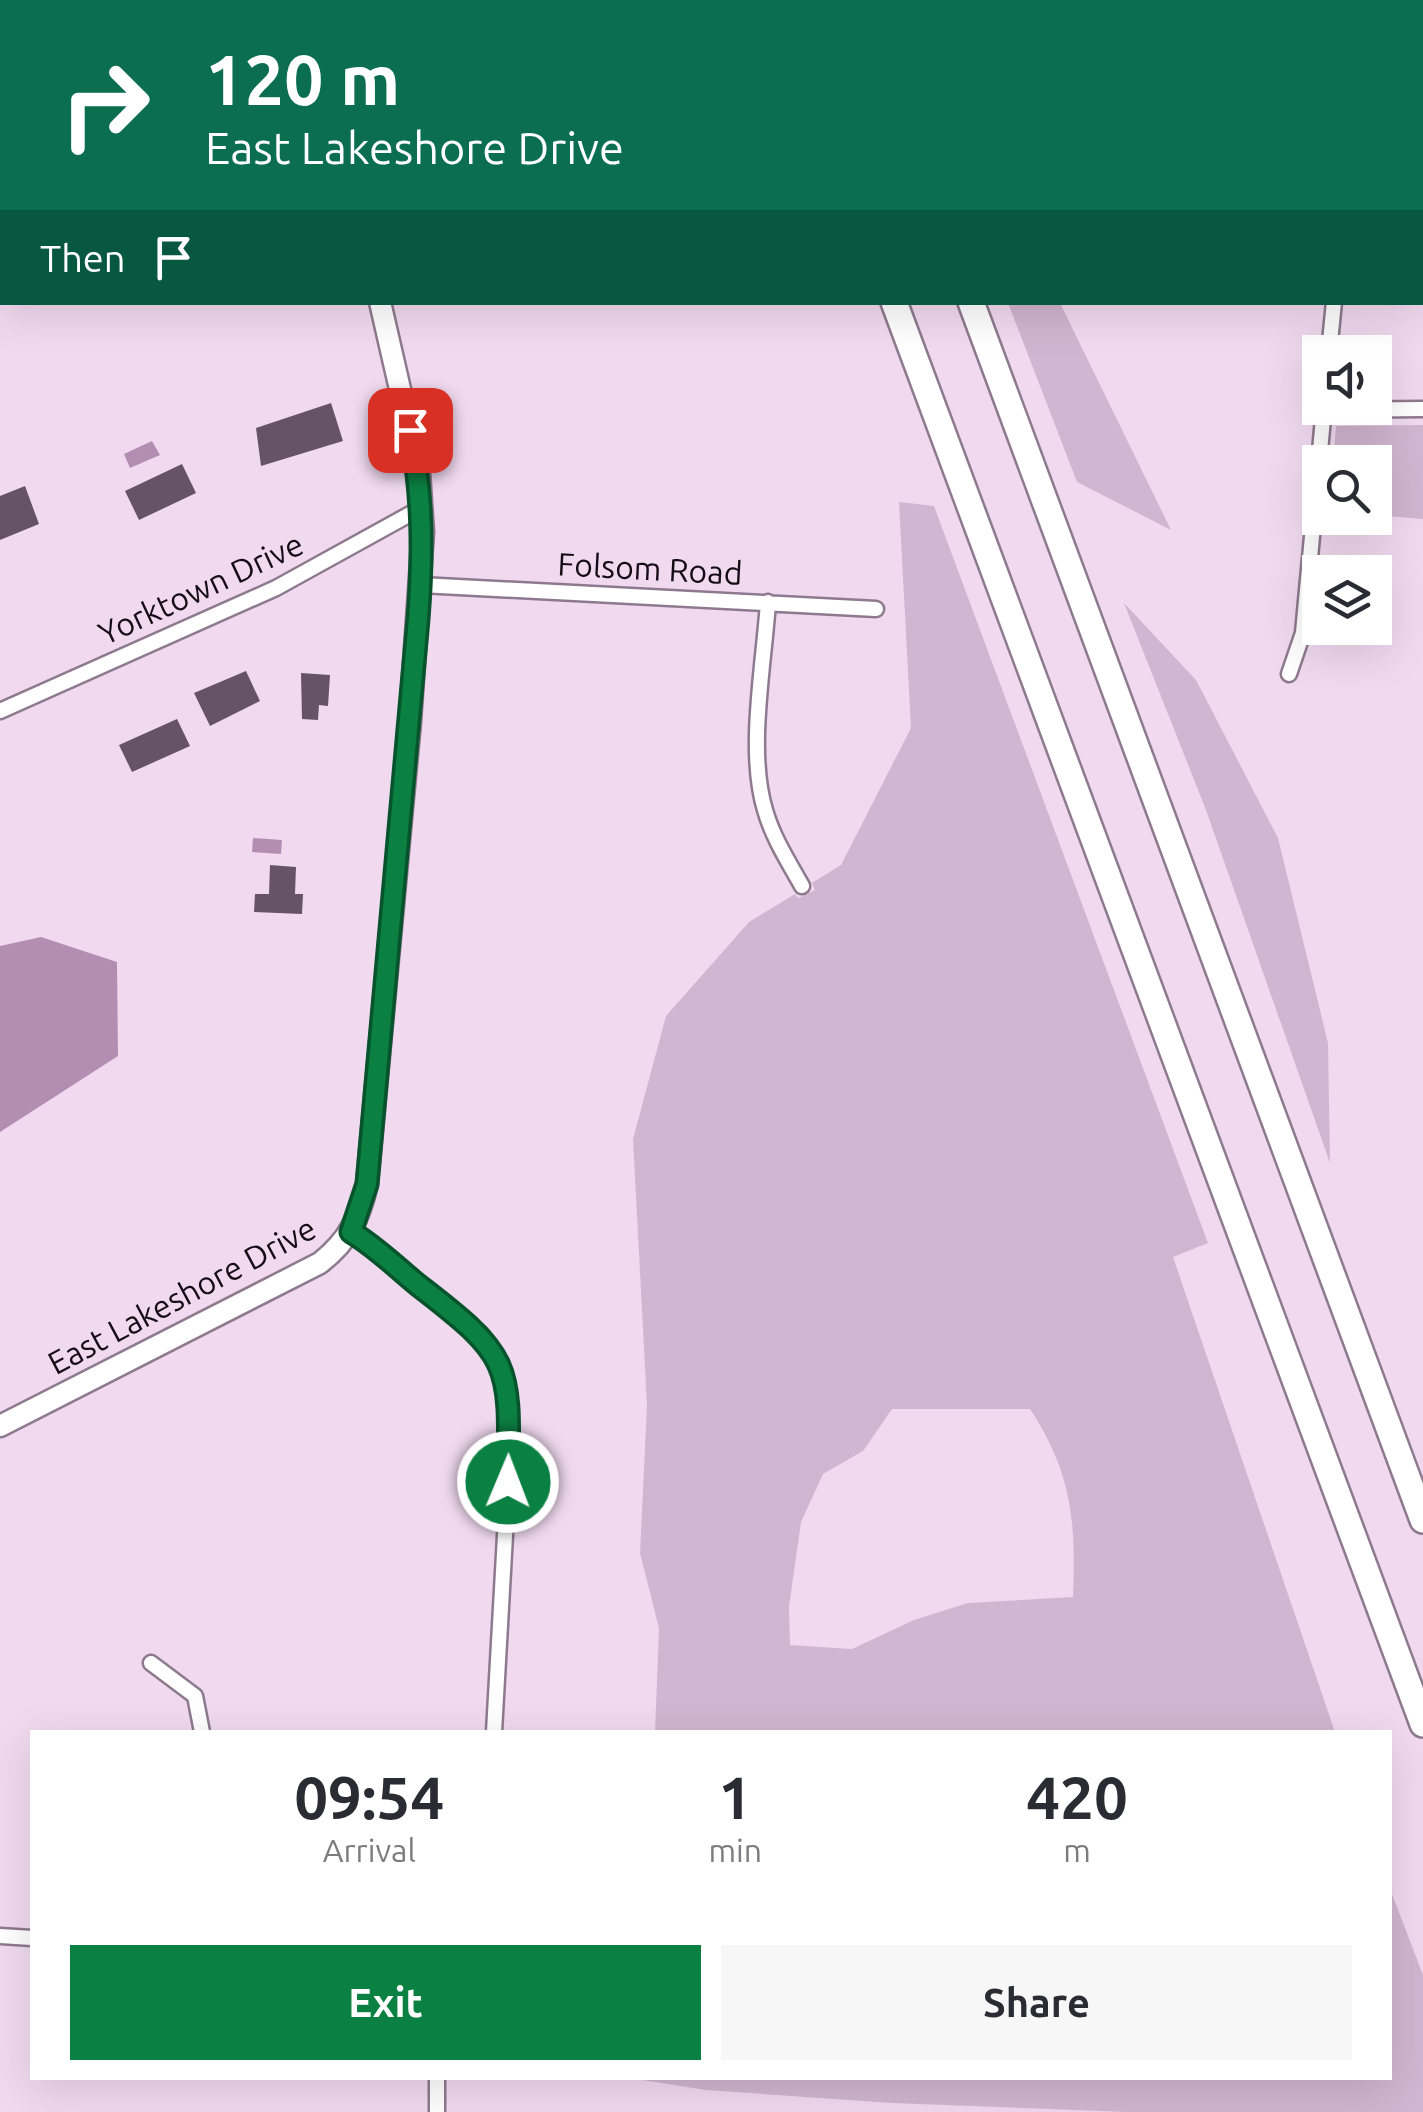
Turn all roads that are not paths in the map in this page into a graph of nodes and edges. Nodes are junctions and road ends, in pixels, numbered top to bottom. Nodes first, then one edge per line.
1 (381, 305) edge
2 (895, 305) edge
3 (972, 305) edge
4 (1334, 305) edge
5 (1331, 335) edge
6 (1392, 409) edge
7 (1423, 409) edge
8 (1322, 425) edge
9 (421, 508) junction
10 (420, 585) junction
11 (768, 602) junction
12 (876, 609) dead end
13 (1289, 674) dead end
14 (0, 711) edge
15 (802, 886) dead end
16 (351, 1232) junction
17 (0, 1426) edge
18 (1423, 1520) edge
19 (151, 1663) dead end
20 (1423, 1724) edge
21 (202, 1730) edge
22 (494, 1730) edge
23 (0, 1936) edge
24 (30, 1938) edge
25 (438, 2080) edge
26 (436, 2112) edge

1 - 9 street, East Lakeshore Drive
2 - 20 highway
3 - 18 highway
4 - 5 street
6 - 7 street
8 - 13 street
9 - 10 street, East Lakeshore Drive
9 - 14 street, Yorktown Drive
10 - 11 street, Folsom Road
10 - 16 street, East Lakeshore Drive
11 - 12 street, Folsom Road
11 - 15 street
16 - 17 street, East Lakeshore Drive
16 - 22 street
19 - 21 street
23 - 24 street
25 - 26 street

